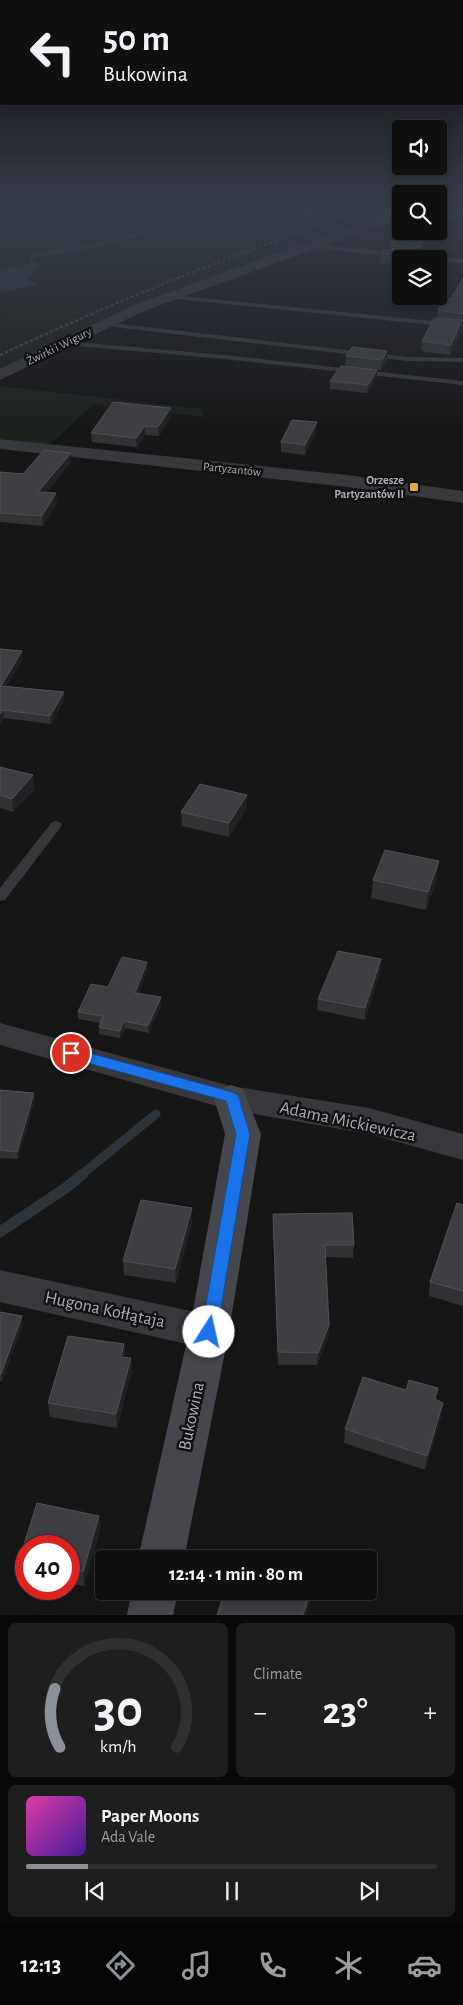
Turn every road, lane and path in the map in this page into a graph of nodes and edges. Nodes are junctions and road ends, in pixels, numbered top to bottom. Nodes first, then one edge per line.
1 (215, 280) edge
2 (170, 297) junction
3 (105, 324) junction
4 (463, 326) edge
5 (66, 343) junction
6 (463, 360) edge
7 (0, 375) edge
8 (463, 383) edge
9 (0, 444) edge
10 (463, 496) edge
11 (56, 825) dead end
12 (0, 897) edge
13 (0, 1034) edge
14 (232, 1098) junction
15 (463, 1147) edge
16 (0, 1286) edge
17 (209, 1332) junction
18 (163, 1550) edge
19 (152, 1600) edge
20 (150, 1615) edge

1 - 2 street, Żwirki i Wigury
2 - 3 street, Żwirki i Wigury
2 - 4 lane
3 - 5 street, Żwirki i Wigury
3 - 6 lane
5 - 7 street, Żwirki i Wigury
5 - 8 lane
9 - 10 street, Partyzantów
11 - 12 lane
13 - 14 street
14 - 15 street, Adama Mickiewicza
14 - 17 street, Bukowina
16 - 17 street, Hugona Kołłątaja
17 - 18 street, Bukowina
19 - 20 street

